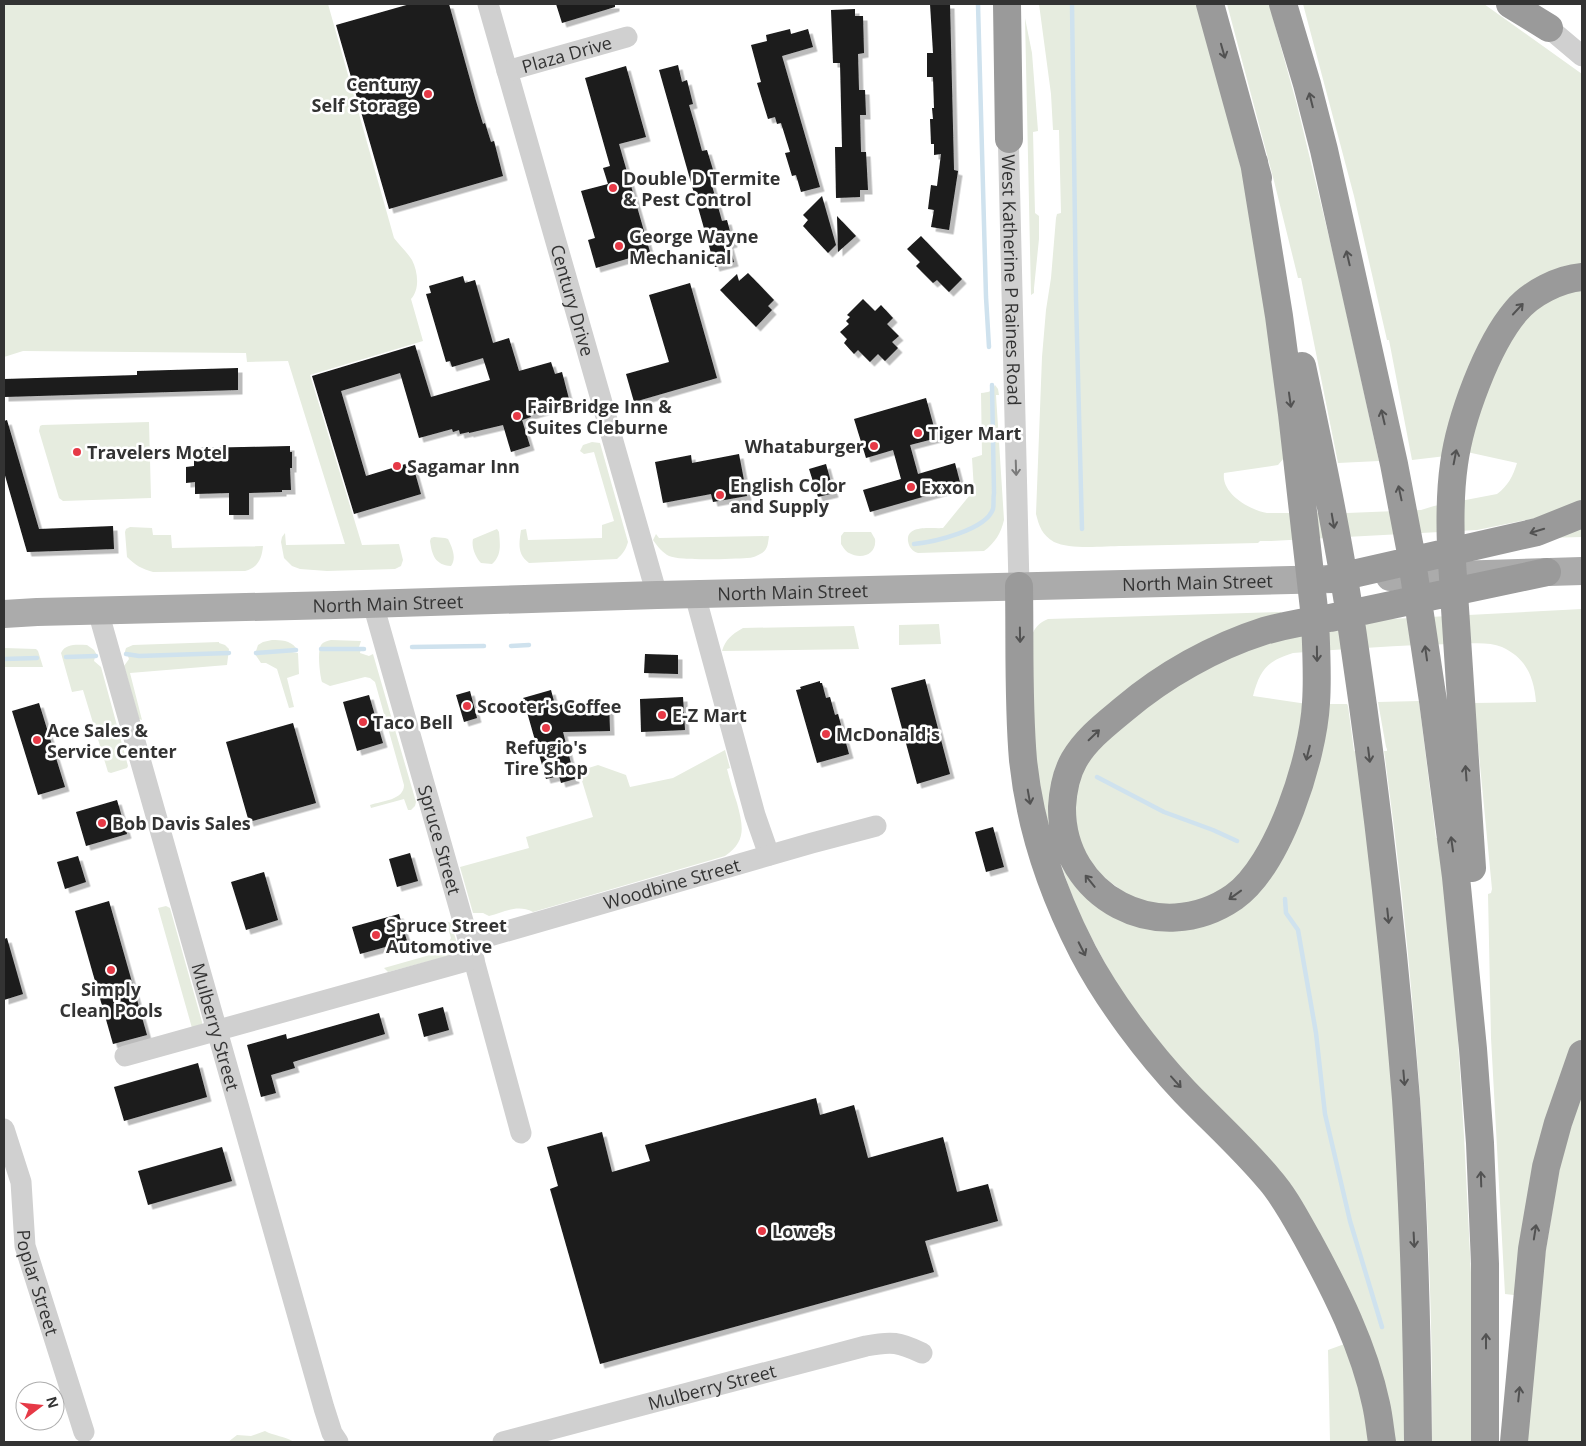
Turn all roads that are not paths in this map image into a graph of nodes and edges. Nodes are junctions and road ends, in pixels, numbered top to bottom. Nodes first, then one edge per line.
1 (488, 4) edge
2 (1000, 4) edge
3 (1006, 4) edge
4 (1210, 4) edge
5 (1283, 4) edge
6 (1510, 4) edge
7 (1518, 4) edge
8 (1549, 28) junction
9 (627, 37) dead end
10 (1582, 56) edge
11 (507, 71) junction
12 (1008, 139) junction
13 (1254, 162) junction
14 (1582, 277) edge
15 (1582, 514) edge
16 (1582, 571) edge
17 (1547, 572) junction
18 (1331, 579) junction
19 (1019, 586) junction
20 (657, 595) junction
21 (695, 595) junction
22 (373, 604) junction
23 (98, 610) junction
24 (4, 614) edge
25 (876, 826) dead end
26 (769, 855) junction
27 (472, 950) junction
28 (217, 1030) junction
29 (1473, 1049) junction
30 (1582, 1054) edge
31 (125, 1056) dead end
32 (4, 1129) edge
33 (521, 1133) dead end
34 (922, 1353) dead end
35 (84, 1432) dead end
36 (338, 1442) edge
37 (503, 1442) edge
38 (1382, 1442) edge
39 (1418, 1442) edge
40 (1485, 1442) edge
41 (1514, 1442) edge

1 - 11 street, Century Drive
2 - 12 street, West Katherine P Raines Road
3 - 12 highway
4 -> 13 highway
29 -> 5 highway
6 - 8 highway
7 - 8 street
8 - 10 street
9 - 11 street, Plaza Drive
11 - 20 street, Century Drive
12 -> 19 street, West Katherine P Raines Road
13 -> 17 highway
13 -> 39 highway
29 -> 14 highway
15 -> 18 highway
16 - 17 main road, North Main Street
17 - 18 main road, North Main Street
18 - 19 main road, North Main Street
19 - 21 main road, North Main Street
19 -> 38 highway
20 - 21 main road, North Main Street
20 - 22 main road, North Main Street
21 - 26 street
22 - 23 main road, North Main Street
22 - 27 street, Spruce Street
23 - 24 main road, North Main Street
23 - 28 street, Mulberry Street
25 - 26 street, Woodbine Street
26 - 27 street, Woodbine Street
27 - 28 street, Woodbine Street
27 - 33 street, Spruce Street
28 - 31 street, Woodbine Street
28 - 36 street, Mulberry Street
40 -> 29 highway
41 -> 30 highway
32 - 35 street, Poplar Street
34 - 37 street, Mulberry Street

